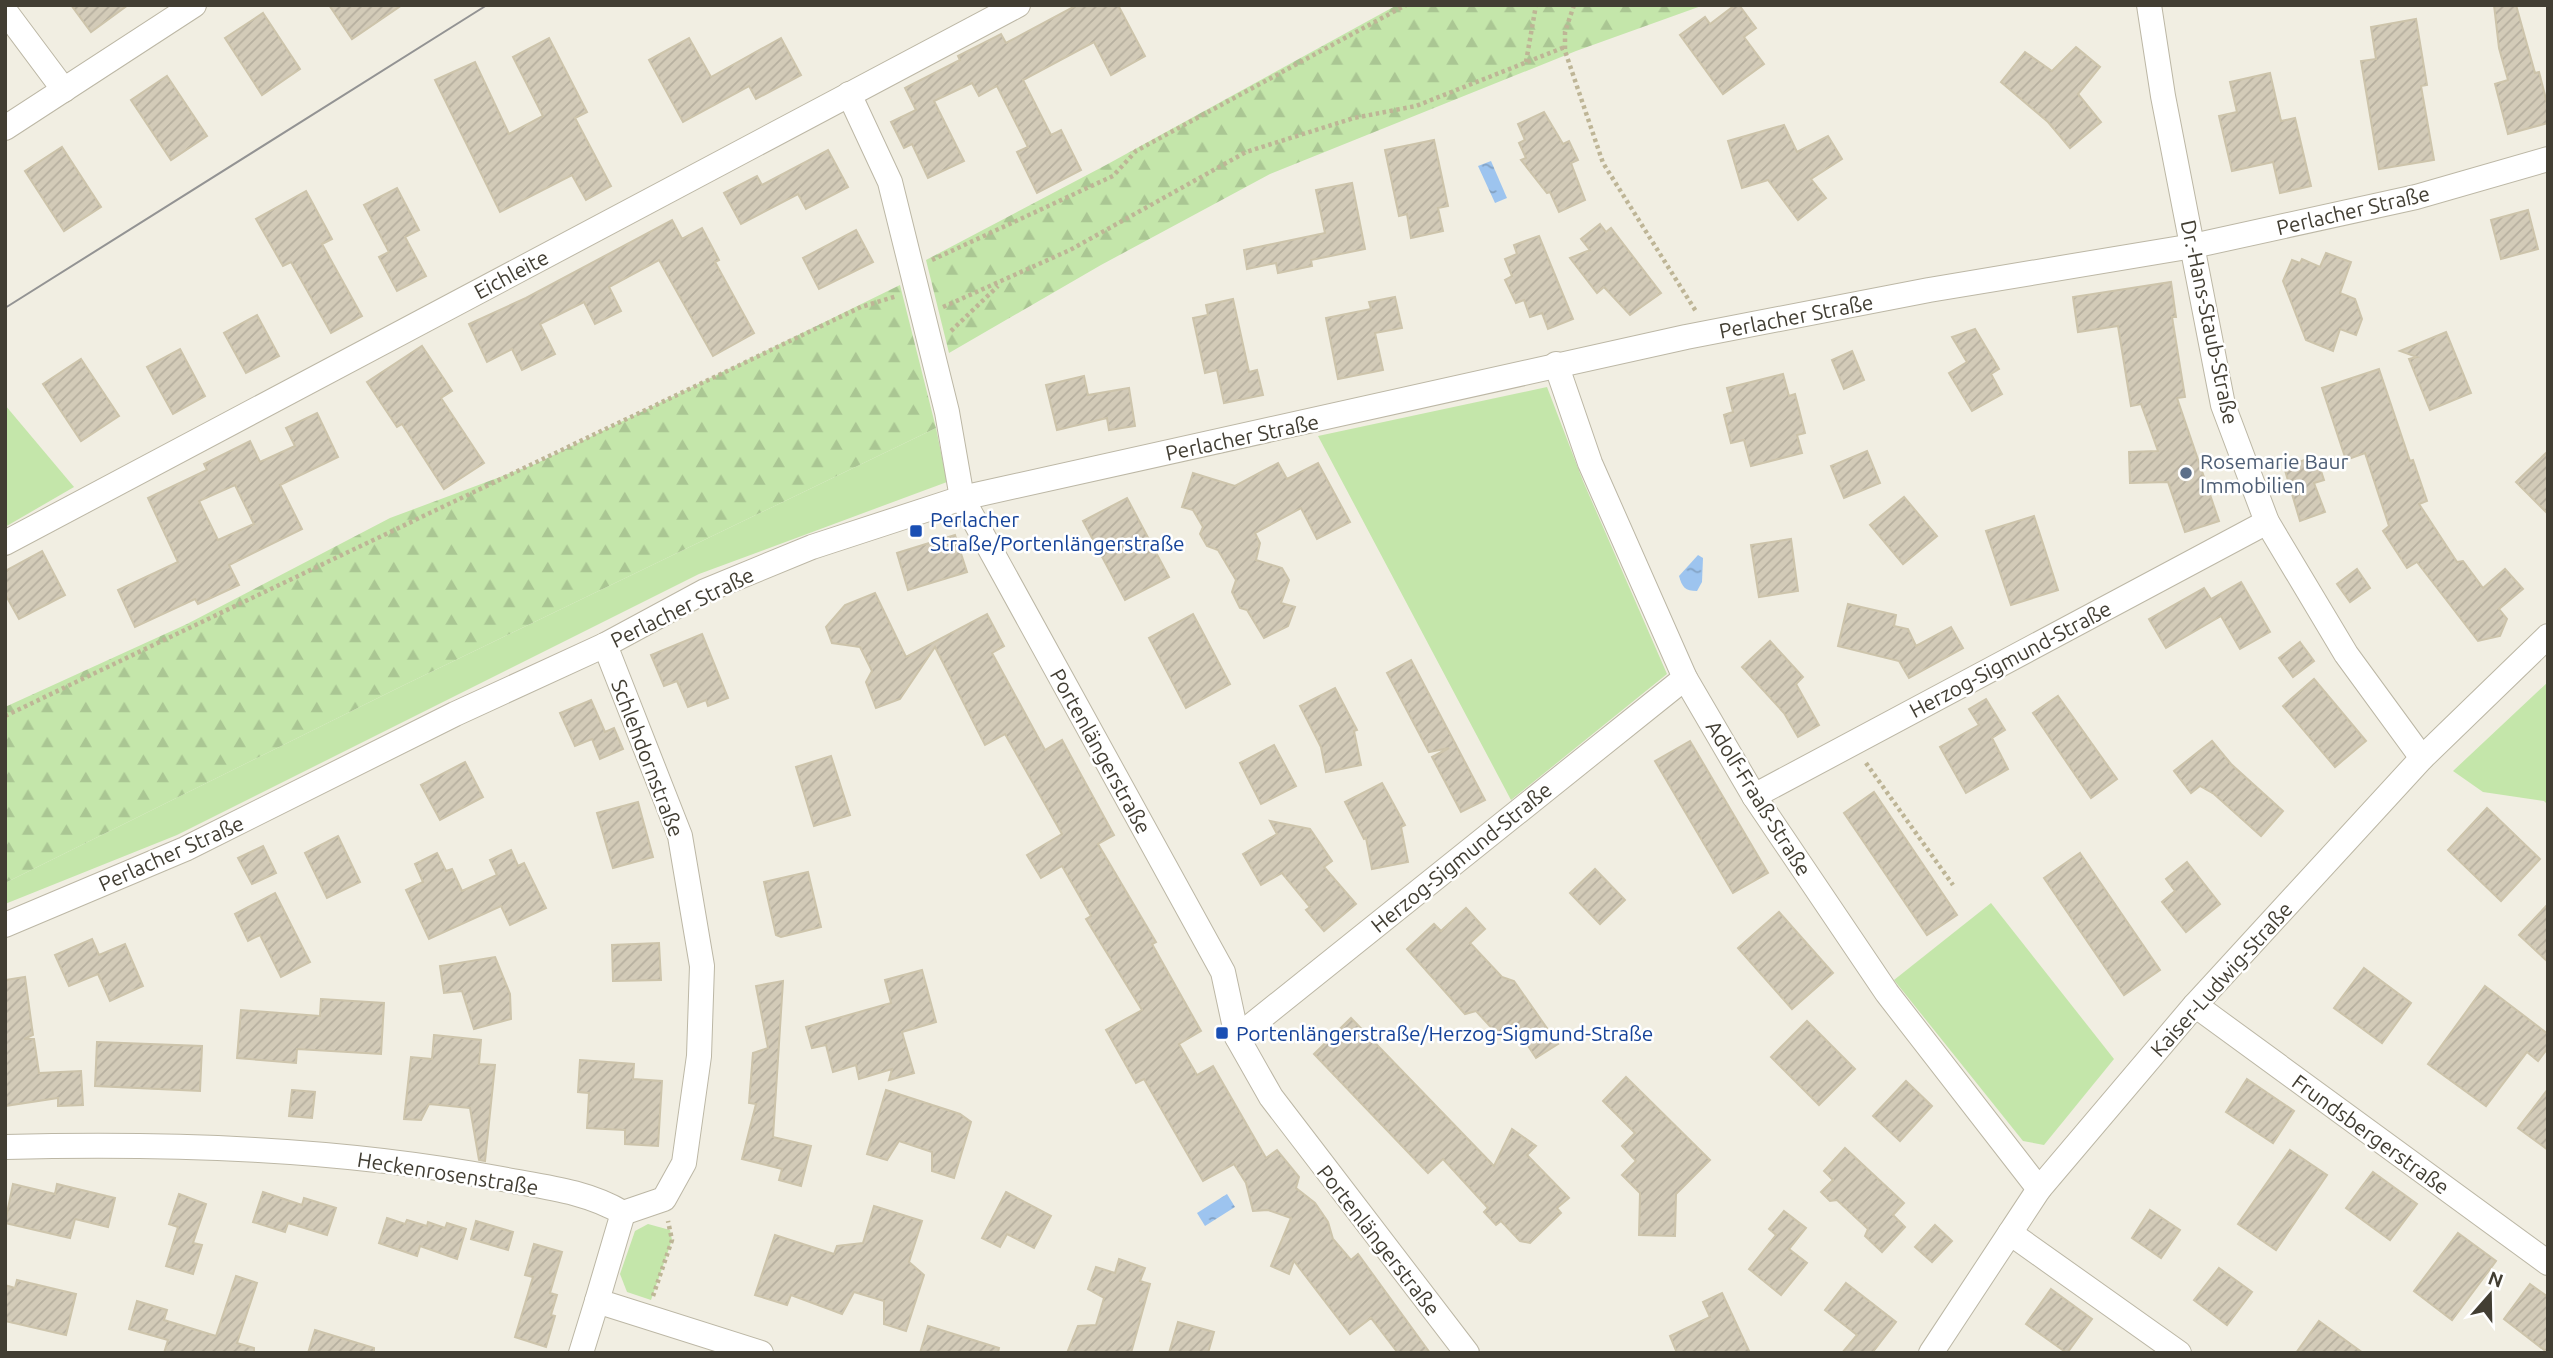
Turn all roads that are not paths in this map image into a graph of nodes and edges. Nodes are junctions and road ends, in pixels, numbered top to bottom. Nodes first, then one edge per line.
1 (194, 5) edge
2 (1018, 5) edge
3 (2149, 5) edge
4 (5, 11) edge
5 (64, 90) junction
6 (849, 94) junction
7 (5, 128) edge
8 (2548, 159) edge
9 (2193, 246) junction
10 (1556, 364) junction
11 (962, 498) junction
12 (2267, 522) junction
13 (5, 543) edge
14 (2548, 636) edge
15 (604, 645) junction
16 (1685, 678) junction
17 (2422, 758) junction
18 (1754, 796) junction
19 (5, 925) edge
20 (2195, 1005) junction
21 (1237, 1037) junction
22 (5, 1147) edge
23 (2039, 1189) junction
24 (623, 1213) junction
25 (2010, 1233) junction
26 (2548, 1263) edge
27 (597, 1301) junction
28 (582, 1353) edge
29 (761, 1353) edge
30 (1467, 1353) edge
31 (1931, 1353) edge
32 (2179, 1353) edge

1 - 5 street
2 - 6 street, Eichleite
3 - 9 street, Dr.-Hans-Staub-Straße
4 - 5 street
5 - 7 street
6 - 11 street, Portenlängerstraße
6 - 13 street, Eichleite
8 - 9 street, Perlacher Straße
9 - 10 street, Perlacher Straße
9 - 12 street, Dr.-Hans-Staub-Straße
10 - 11 street, Perlacher Straße
10 - 16 street, Adolf-Fraaß-Straße
11 - 15 street, Perlacher Straße
11 - 21 street, Portenlängerstraße
12 - 17 street, Dr.-Hans-Staub-Straße
12 - 18 street, Herzog-Sigmund-Straße
14 - 17 street, Kaiser-Ludwig-Straße
15 - 19 street, Perlacher Straße
15 - 24 street, Schlehdornstraße
16 - 18 street, Adolf-Fraaß-Straße
16 - 21 street, Herzog-Sigmund-Straße
17 - 20 street, Kaiser-Ludwig-Straße
18 - 23 street, Adolf-Fraaß-Straße
20 - 23 street, Kaiser-Ludwig-Straße
20 - 26 street, Frundsbergerstraße
21 - 30 street, Portenlängerstraße
22 - 24 street, Heckenrosenstraße
23 - 25 street, Kaiser-Ludwig-Straße
24 - 27 street
25 - 31 street, Kaiser-Ludwig-Straße
25 - 32 street
27 - 28 street
27 - 29 street

